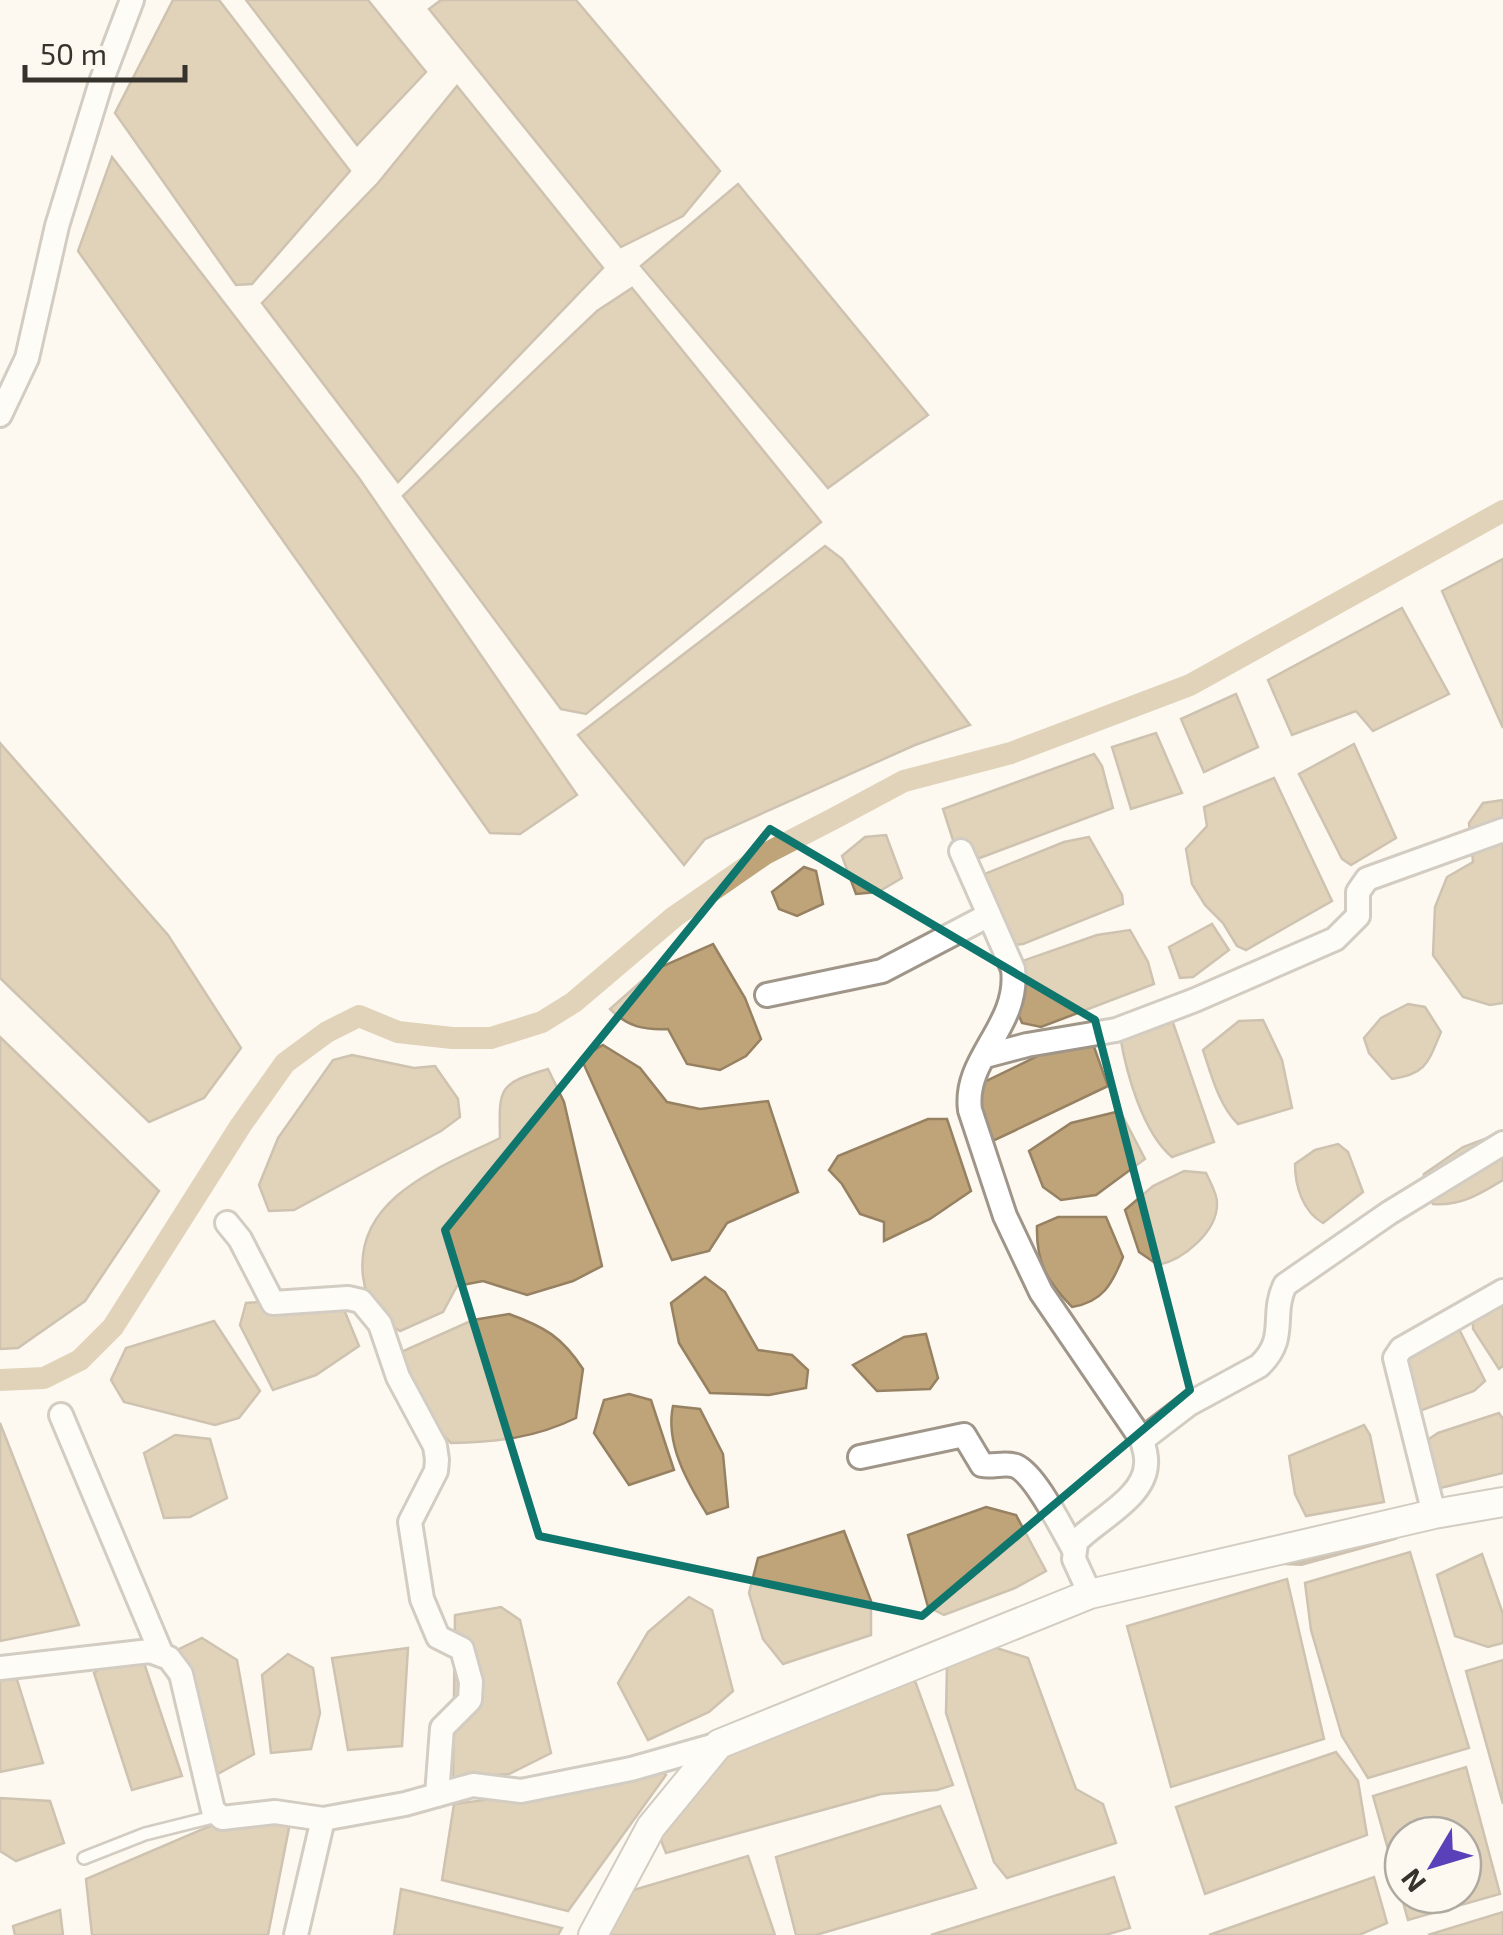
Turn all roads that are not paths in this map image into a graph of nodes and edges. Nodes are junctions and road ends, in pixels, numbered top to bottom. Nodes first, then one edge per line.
1 (132, 0) edge
2 (0, 415) edge
3 (1503, 830) edge
4 (961, 852) dead end
5 (989, 914) junction
6 (767, 995) dead end
7 (986, 1056) junction
8 (1503, 1144) edge
9 (227, 1223) dead end
10 (1503, 1292) edge
11 (62, 1415) dead end
12 (1142, 1440) junction
13 (860, 1457) dead end
14 (1503, 1502) edge
15 (1434, 1514) junction
16 (1073, 1548) junction
17 (1090, 1594) junction
18 (162, 1654) junction
19 (0, 1668) edge
20 (719, 1744) junction
21 (437, 1795) junction
22 (217, 1816) junction
23 (322, 1820) junction
24 (84, 1858) dead end
25 (296, 1935) edge
26 (594, 1935) edge

1 - 2 street
3 - 7 street
4 - 5 street
5 - 6 street
5 - 7 street
7 - 12 street
8 - 12 street
9 - 21 street
10 - 15 street
11 - 18 street
12 - 16 street
13 - 16 street
14 - 15 street
15 - 17 street
16 - 17 street
17 - 20 street
18 - 19 street
18 - 22 street
20 - 21 street
20 - 26 street
21 - 23 street
22 - 23 street
22 - 24 lane
23 - 25 street

